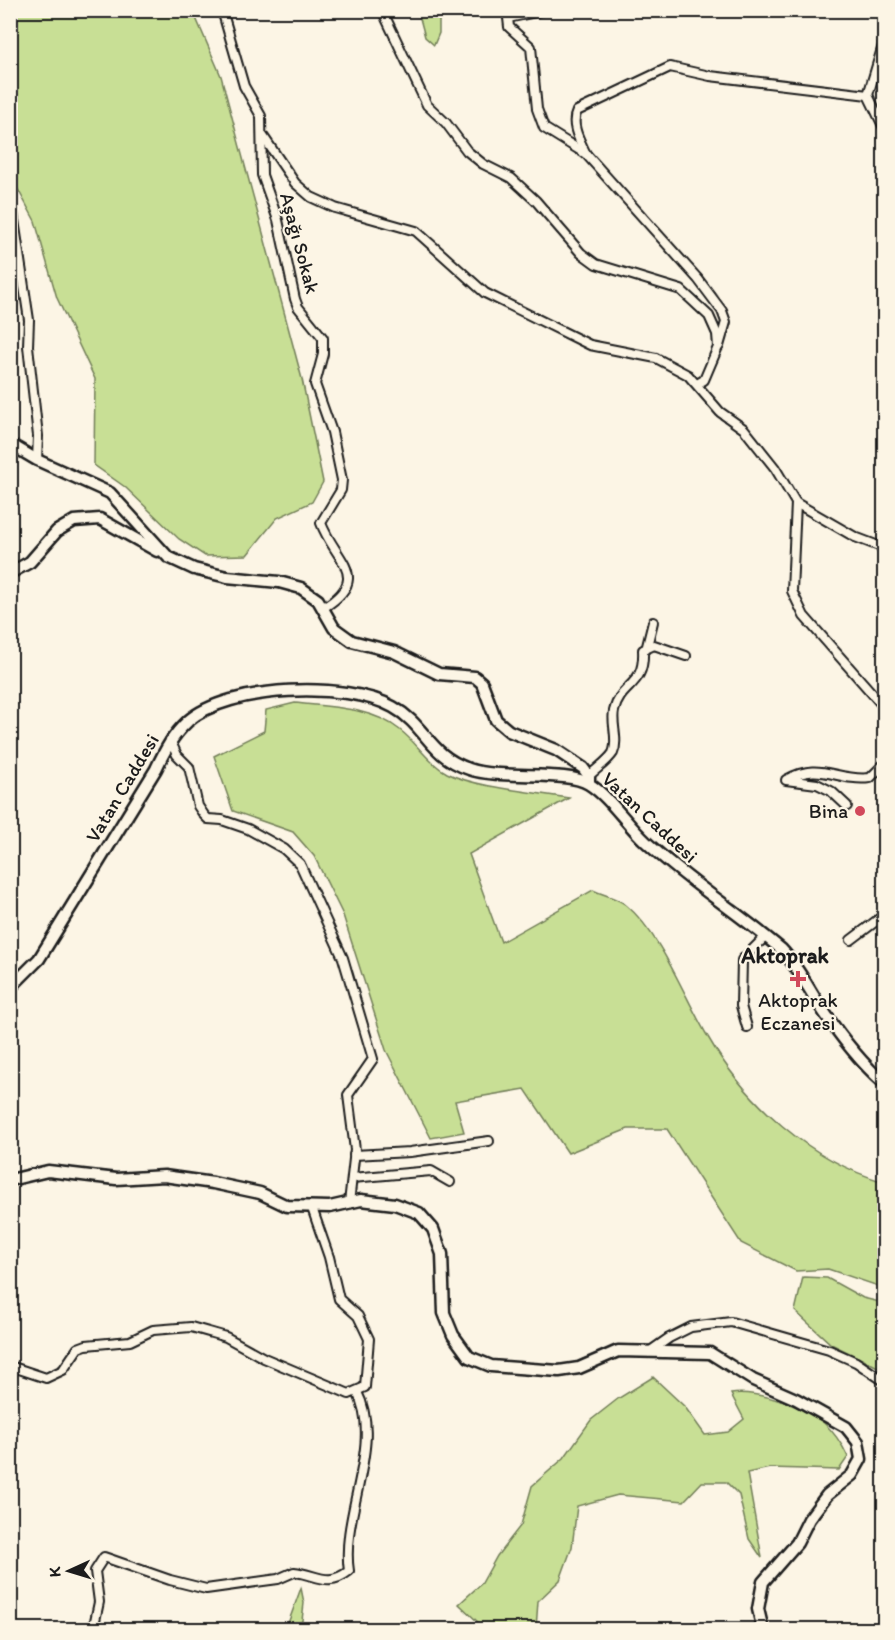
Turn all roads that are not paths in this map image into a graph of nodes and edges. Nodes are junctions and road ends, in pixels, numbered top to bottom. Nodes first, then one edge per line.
1 (222, 10) edge
2 (382, 10) edge
3 (546, 10) edge
4 (885, 42) edge
5 (868, 95) junction
6 (885, 128) edge
7 (263, 136) junction
8 (586, 154) junction
9 (10, 200) edge
10 (718, 347) junction
11 (697, 384) junction
12 (10, 444) edge
13 (37, 460) junction
14 (796, 503) junction
15 (885, 548) edge
16 (168, 557) junction
17 (10, 573) edge
18 (323, 608) junction
19 (653, 622) dead end
20 (647, 646) junction
21 (686, 656) dead end
22 (885, 707) edge
23 (170, 740) junction
24 (885, 764) edge
25 (589, 780) junction
26 (847, 806) dead end
27 (885, 915) edge
28 (766, 936) junction
29 (851, 940) dead end
30 (10, 988) edge
31 (747, 1027) dead end
32 (885, 1083) edge
33 (489, 1141) dead end
34 (354, 1155) junction
35 (352, 1178) junction
36 (10, 1180) edge
37 (450, 1182) dead end
38 (349, 1203) junction
39 (312, 1208) junction
40 (648, 1353) junction
41 (10, 1366) edge
42 (885, 1381) edge
43 (357, 1392) junction
44 (93, 1629) edge
45 (763, 1629) edge

1 - 7 street, Aşağı Sokak
2 - 10 street
3 - 8 street
4 - 5 street
5 - 6 street
5 - 8 street
7 - 11 street, Aşağı Sokak
7 - 18 street, Aşağı Sokak
8 - 10 street
9 - 13 street
10 - 11 street
11 - 14 street, Aşağı Sokak
12 - 13 street
13 - 16 street
14 - 15 street
14 - 22 street
16 - 17 street
16 - 18 street
18 - 25 street
19 - 20 street
20 - 21 street
20 - 25 street
23 - 25 street, Vatan Caddesi
23 - 30 street, Vatan Caddesi
23 - 34 street
24 - 26 street
25 - 28 street, Vatan Caddesi
27 - 29 street
28 - 31 street
28 - 32 street, Vatan Caddesi
33 - 34 street
34 - 35 street
35 - 37 street
35 - 38 street
36 - 39 street
38 - 39 street
38 - 40 street
39 - 43 street
40 - 42 street
40 - 45 street
41 - 43 street
43 - 44 street

